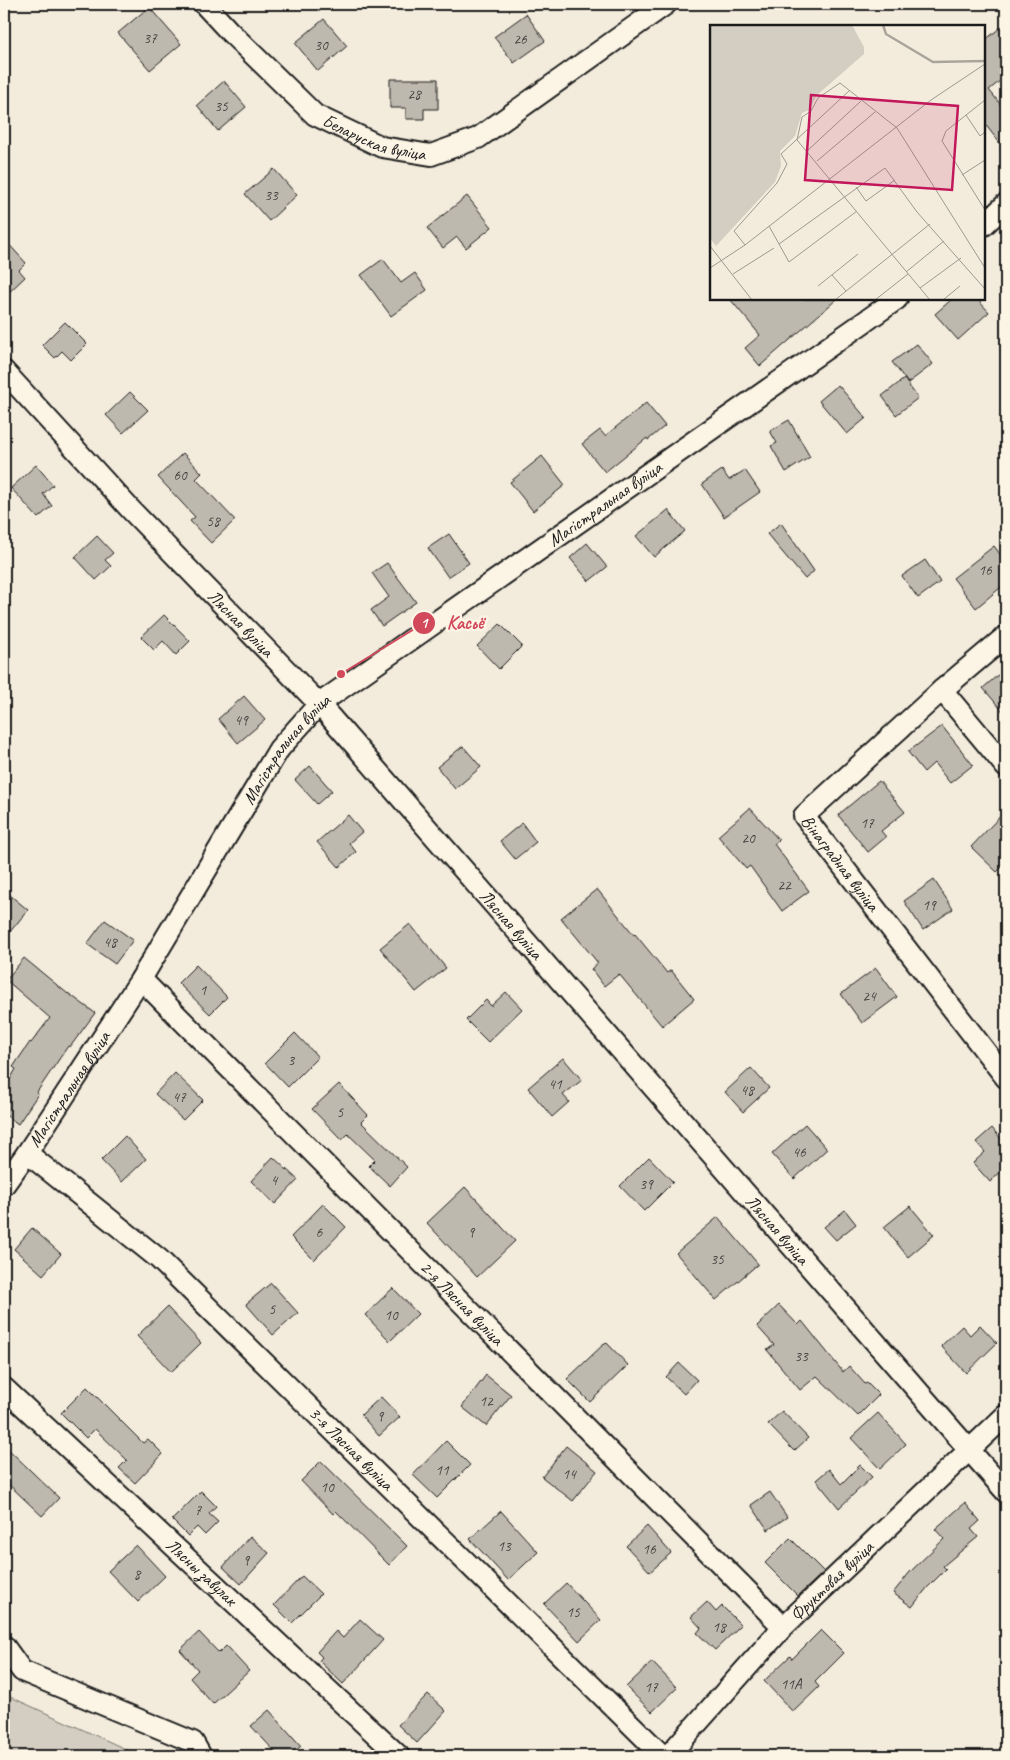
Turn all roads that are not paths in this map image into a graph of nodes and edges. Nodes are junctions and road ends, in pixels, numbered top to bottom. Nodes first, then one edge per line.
1 (204, 4) edge
2 (666, 4) edge
3 (1006, 204) edge
4 (985, 224) edge
5 (895, 300) edge
6 (4, 371) edge
7 (1006, 636) edge
8 (942, 690) junction
9 (319, 704) junction
10 (1006, 766) edge
11 (141, 979) junction
12 (1006, 1078) edge
13 (27, 1153) junction
14 (4, 1185) edge
15 (4, 1388) edge
16 (1006, 1415) edge
17 (968, 1450) junction
18 (1006, 1492) edge
19 (783, 1627) junction
20 (4, 1646) edge
21 (201, 1756) edge
22 (399, 1756) edge
23 (663, 1756) edge
24 (668, 1756) edge

1 - 2 street, Беларуская вуліца
3 - 4 street
5 - 9 street, Магістральная вуліца
6 - 9 street, Лясная вуліца
7 - 8 street, Вінаградная вуліца
8 - 10 street
8 - 12 street, Вінаградная вуліца
9 - 11 street, Магістральная вуліца
9 - 17 street, Лясная вуліца
11 - 13 street, Магістральная вуліца
11 - 19 street, 2-я Лясная вуліца
13 - 14 street, Магістральная вуліца
13 - 23 street, 3-я Лясная вуліца
15 - 22 street, Лясны завулак
16 - 17 street, Фруктовая вуліца
17 - 18 street, Лясная вуліца
17 - 19 street, Фруктовая вуліца
19 - 24 street, Фруктовая вуліца
20 - 21 street

